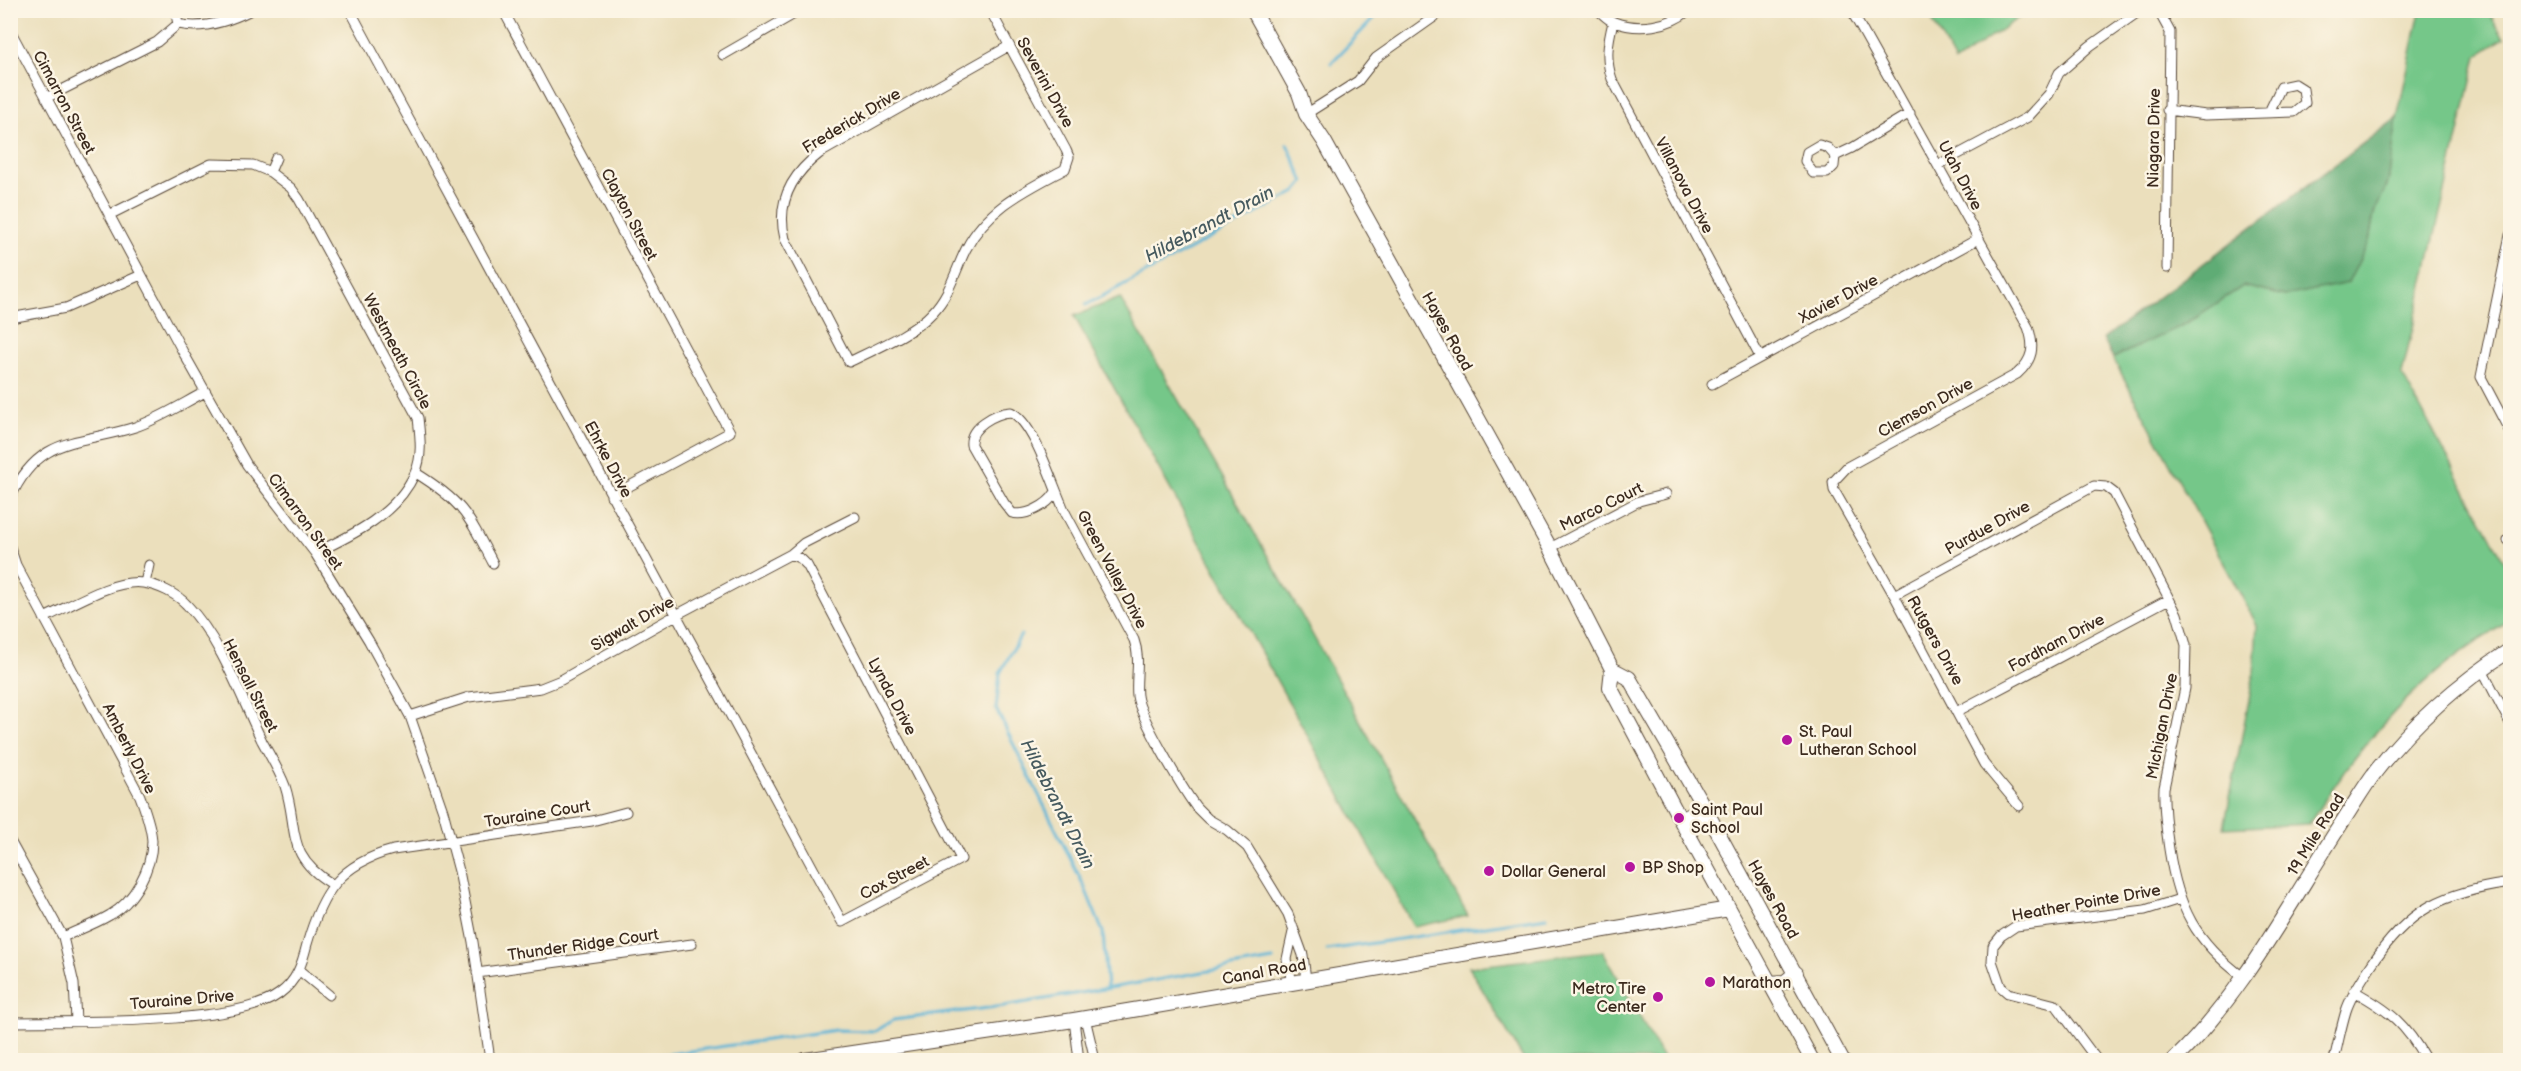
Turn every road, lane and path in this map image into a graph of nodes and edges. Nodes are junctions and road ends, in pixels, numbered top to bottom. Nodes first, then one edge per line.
1 (175, 10) edge
2 (251, 10) edge
3 (350, 10) edge
4 (503, 10) edge
5 (801, 10) edge
6 (990, 10) edge
7 (1253, 10) edge
8 (1444, 10) edge
9 (1598, 10) edge
10 (1689, 10) edge
11 (1851, 10) edge
12 (2141, 10) edge
13 (2158, 10) edge
14 (1613, 22) junction
15 (178, 24) junction
16 (10, 30) edge
17 (1009, 46) junction
18 (723, 54) dead end
19 (46, 98) junction
20 (2167, 110) junction
21 (2269, 112) dead end
22 (1910, 113) junction
23 (1306, 114) junction
24 (1835, 156) dead end
25 (276, 158) dead end
26 (1938, 165) junction
27 (270, 172) junction
28 (109, 215) junction
29 (2511, 235) edge
30 (1978, 239) junction
31 (2167, 268) dead end
32 (141, 275) junction
33 (2500, 287) junction
34 (2511, 291) edge
35 (10, 318) edge
36 (1760, 357) junction
37 (2031, 357) joint
38 (849, 362) joint
39 (1712, 384) dead end
40 (205, 392) junction
41 (2511, 432) edge
42 (416, 472) junction
43 (1833, 482) joint
44 (2094, 486) joint
45 (1055, 493) junction
46 (1666, 494) dead end
47 (611, 496) junction
48 (10, 499) edge
49 (855, 517) dead end
50 (10, 547) edge
51 (1550, 548) junction
52 (315, 554) junction
53 (791, 554) junction
54 (493, 563) dead end
55 (149, 565) dead end
56 (145, 583) junction
57 (1894, 595) junction
58 (2169, 599) junction
59 (676, 615) junction
60 (44, 618) junction
61 (2511, 650) edge
62 (1612, 669) junction
63 (2482, 669) junction
64 (1958, 711) junction
65 (410, 716) junction
66 (2511, 723) edge
67 (2019, 807) dead end
68 (626, 812) dead end
69 (1709, 816) junction
70 (1680, 819) junction
71 (10, 841) edge
72 (452, 842) junction
73 (961, 859) joint
74 (2511, 883) edge
75 (332, 884) junction
76 (2180, 899) junction
77 (1729, 909) junction
78 (842, 922) joint
79 (1293, 932) junction
80 (63, 937) junction
81 (692, 944) dead end
82 (300, 971) junction
83 (477, 973) junction
84 (1796, 973) junction
85 (2243, 977) junction
86 (1306, 980) junction
87 (1292, 983) junction
88 (1769, 983) junction
89 (2354, 991) junction
90 (329, 995) dead end
91 (1079, 1019) junction
92 (76, 1021) junction
93 (10, 1022) edge
94 (490, 1060) edge
95 (805, 1060) edge
96 (1079, 1060) edge
97 (1095, 1060) edge
98 (1812, 1060) edge
99 (1842, 1060) edge
100 (2097, 1060) edge
101 (2174, 1060) edge
102 (2334, 1060) edge
103 (2426, 1060) edge

1 - 15 street
2 - 15 street
3 - 47 street, Ehrke Drive
4 - 47 street, Clayton Street
5 - 18 street
6 - 17 street, Severini Drive
7 - 23 street, Hayes Road
8 - 23 street
9 - 14 street
10 - 14 street
11 - 22 street, Utah Drive
12 - 26 street
13 - 20 street, Niagara Drive
14 - 36 street, Villanova Drive
15 - 19 street
16 - 19 street, Cimarron Street
17 - 38 street, Severini Drive
17 - 38 street, Frederick Drive
19 - 28 street, Cimarron Street
20 - 21 street
20 - 31 street, Niagara Drive
22 - 24 street
22 - 26 street, Utah Drive
23 - 51 street, Hayes Road
25 - 27 street
26 - 30 street, Utah Drive
27 - 28 street, Westmeath Circle
27 - 42 street, Westmeath Circle
28 - 32 street, Cimarron Street
29 - 33 street
30 - 36 street, Xavier Drive
30 - 37 street, Utah Drive
32 - 35 street
32 - 40 street, Cimarron Street
33 - 34 street
33 - 41 street
36 - 39 street, Xavier Drive
37 - 43 street, Clemson Drive
40 - 48 street
40 - 52 street, Cimarron Street
42 - 52 street, Westmeath Circle
42 - 54 street
43 - 57 street, Rutgers Drive
44 - 57 street, Purdue Drive
44 - 58 street, Michigan Drive
45 - 45 street, Green Valley Drive
45 - 79 street, Green Valley Drive
46 - 51 street, Marco Court
47 - 59 street, Ehrke Drive
49 - 53 street, Sigwalt Drive
50 - 60 street, Amberly Drive
51 - 62 street, Hayes Road
52 - 65 street, Cimarron Street
53 - 59 street, Sigwalt Drive
53 - 73 street, Lynda Drive
55 - 56 street
56 - 60 street, Hensall Street
56 - 75 street, Hensall Street
57 - 64 street, Rutgers Drive
58 - 64 street, Fordham Drive
58 - 76 street, Michigan Drive
59 - 65 street, Sigwalt Drive
59 - 78 street, Ehrke Drive
60 - 80 street, Amberly Drive
61 - 63 street, 19 Mile Road
62 - 69 street, Hayes Road
62 - 70 street, Hayes Road
63 - 66 street
63 - 85 street, 19 Mile Road
64 - 67 street, Rutgers Drive
65 - 72 street, Cimarron Street
68 - 72 street, Touraine Court
69 - 70 street
69 - 84 street, Hayes Road
70 - 77 street, Hayes Road
71 - 80 street
72 - 75 street, Touraine Drive
72 - 83 street, Cimarron Street
73 - 78 street, Cox Street
74 - 89 street
75 - 82 street, Touraine Drive
76 - 85 street, Michigan Drive
76 - 100 street, Heather Pointe Drive
77 - 86 street, Canal Road
77 - 88 street, Hayes Road
79 - 86 street, Green Valley Drive
79 - 87 street
80 - 92 street
81 - 83 street, Thunder Ridge Court
82 - 90 street
82 - 92 street, Touraine Drive
83 - 94 street, Cimarron Street
84 - 88 street
84 - 99 street, Hayes Road
85 - 101 street, 19 Mile Road
86 - 87 street, Canal Road
87 - 91 street, Canal Road
88 - 98 street, Hayes Road
89 - 102 street
89 - 103 street
91 - 95 street, Canal Road
91 - 96 street
91 - 97 street
92 - 93 street, Touraine Drive

